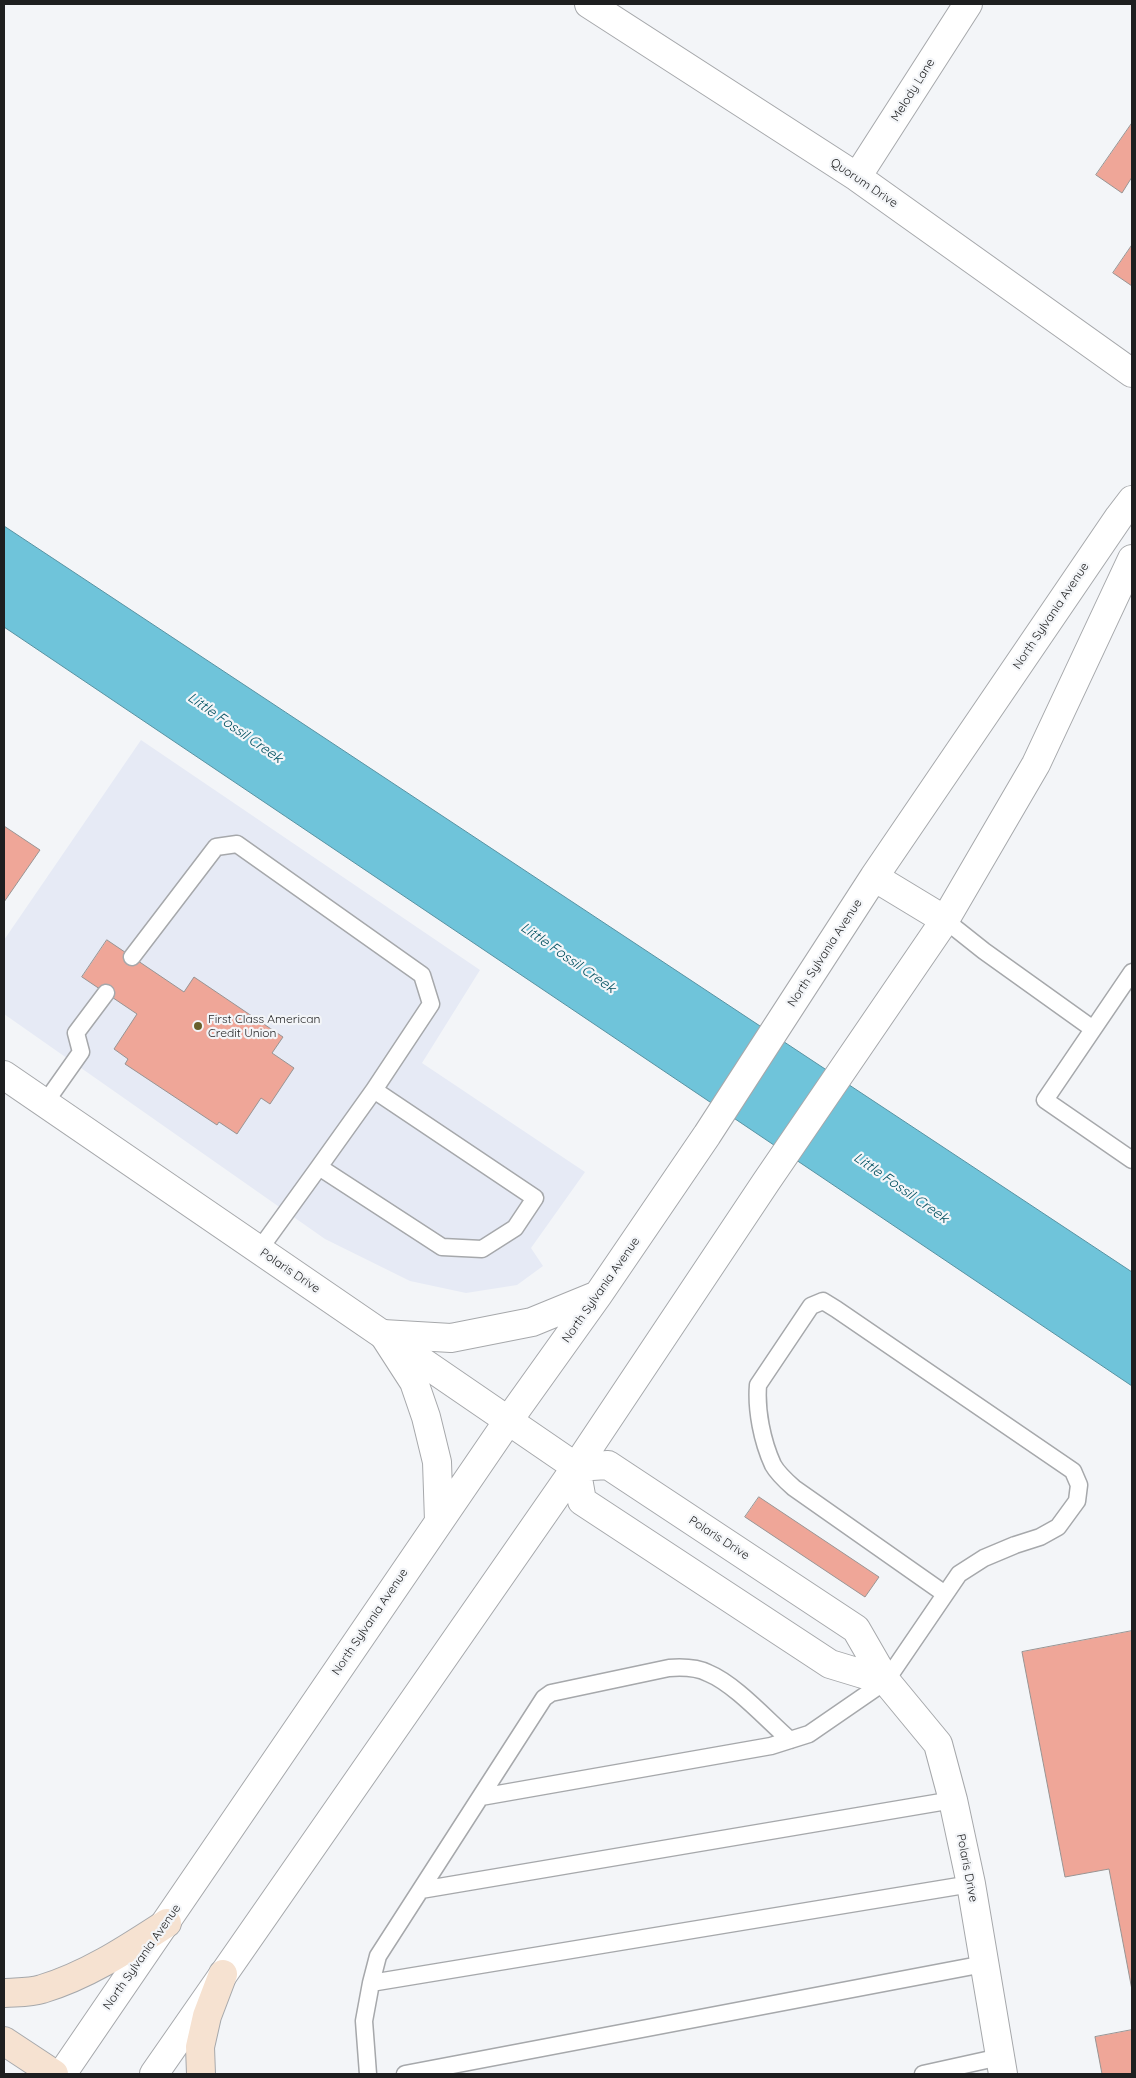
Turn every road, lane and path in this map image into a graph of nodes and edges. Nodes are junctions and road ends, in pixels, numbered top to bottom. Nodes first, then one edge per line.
1 (589, 4) edge
2 (968, 4) edge
3 (858, 177) junction
4 (1132, 373) edge
5 (1132, 500) edge
6 (1132, 559) edge
7 (874, 877) junction
8 (945, 920) junction
9 (132, 957) dead end
10 (1132, 972) edge
11 (106, 993) dead end
12 (1093, 1029) junction
13 (4, 1075) edge
14 (374, 1090) junction
15 (45, 1103) junction
16 (1132, 1160) edge
17 (319, 1167) junction
18 (259, 1250) junction
19 (598, 1295) junction
20 (383, 1334) junction
21 (508, 1420) junction
22 (576, 1467) junction
23 (439, 1521) junction
24 (945, 1594) junction
25 (886, 1681) junction
26 (790, 1740) junction
27 (481, 1797) junction
28 (953, 1800) junction
29 (971, 1884) junction
30 (421, 1890) junction
31 (167, 1922) junction
32 (984, 1964) junction
33 (224, 1974) junction
34 (370, 1983) junction
35 (4, 1993) edge
36 (4, 2041) edge
37 (1002, 2066) edge
38 (54, 2074) edge
39 (62, 2074) edge
40 (154, 2074) edge
41 (201, 2074) edge
42 (368, 2074) edge
43 (405, 2074) edge
44 (923, 2074) edge

1 - 3 street, Quorum Drive
2 - 3 street, Melody Lane
3 - 4 street, Quorum Drive
5 - 7 street, North Sylvania Avenue
6 - 8 street
7 - 8 street
7 - 19 street, North Sylvania Avenue
8 - 12 lane
8 - 22 street
9 - 14 lane
10 - 12 lane
11 - 15 lane
12 - 16 lane
13 - 15 street, Polaris Drive
14 - 17 lane
14 - 17 lane
15 - 18 street, Polaris Drive
17 - 18 lane
18 - 20 street, Polaris Drive
19 - 20 street
19 - 21 street, North Sylvania Avenue
20 - 21 street, Polaris Drive
20 - 23 street
21 - 22 street, Polaris Drive
21 - 23 street, North Sylvania Avenue
22 - 25 street, Polaris Drive
22 - 25 street
22 - 33 street
23 - 31 street, North Sylvania Avenue
24 - 24 lane
24 - 25 lane
25 - 26 lane
25 - 28 street, Polaris Drive
26 - 27 lane
26 - 27 lane
27 - 30 lane
28 - 29 street, Polaris Drive
28 - 30 lane
29 - 32 street, Polaris Drive
29 - 34 lane
30 - 34 lane
31 - 35 main road
31 - 39 street, North Sylvania Avenue
32 - 37 street, Polaris Drive
32 - 43 lane
33 - 40 street
33 - 41 main road
34 - 42 lane
36 - 38 main road
37 - 44 lane

